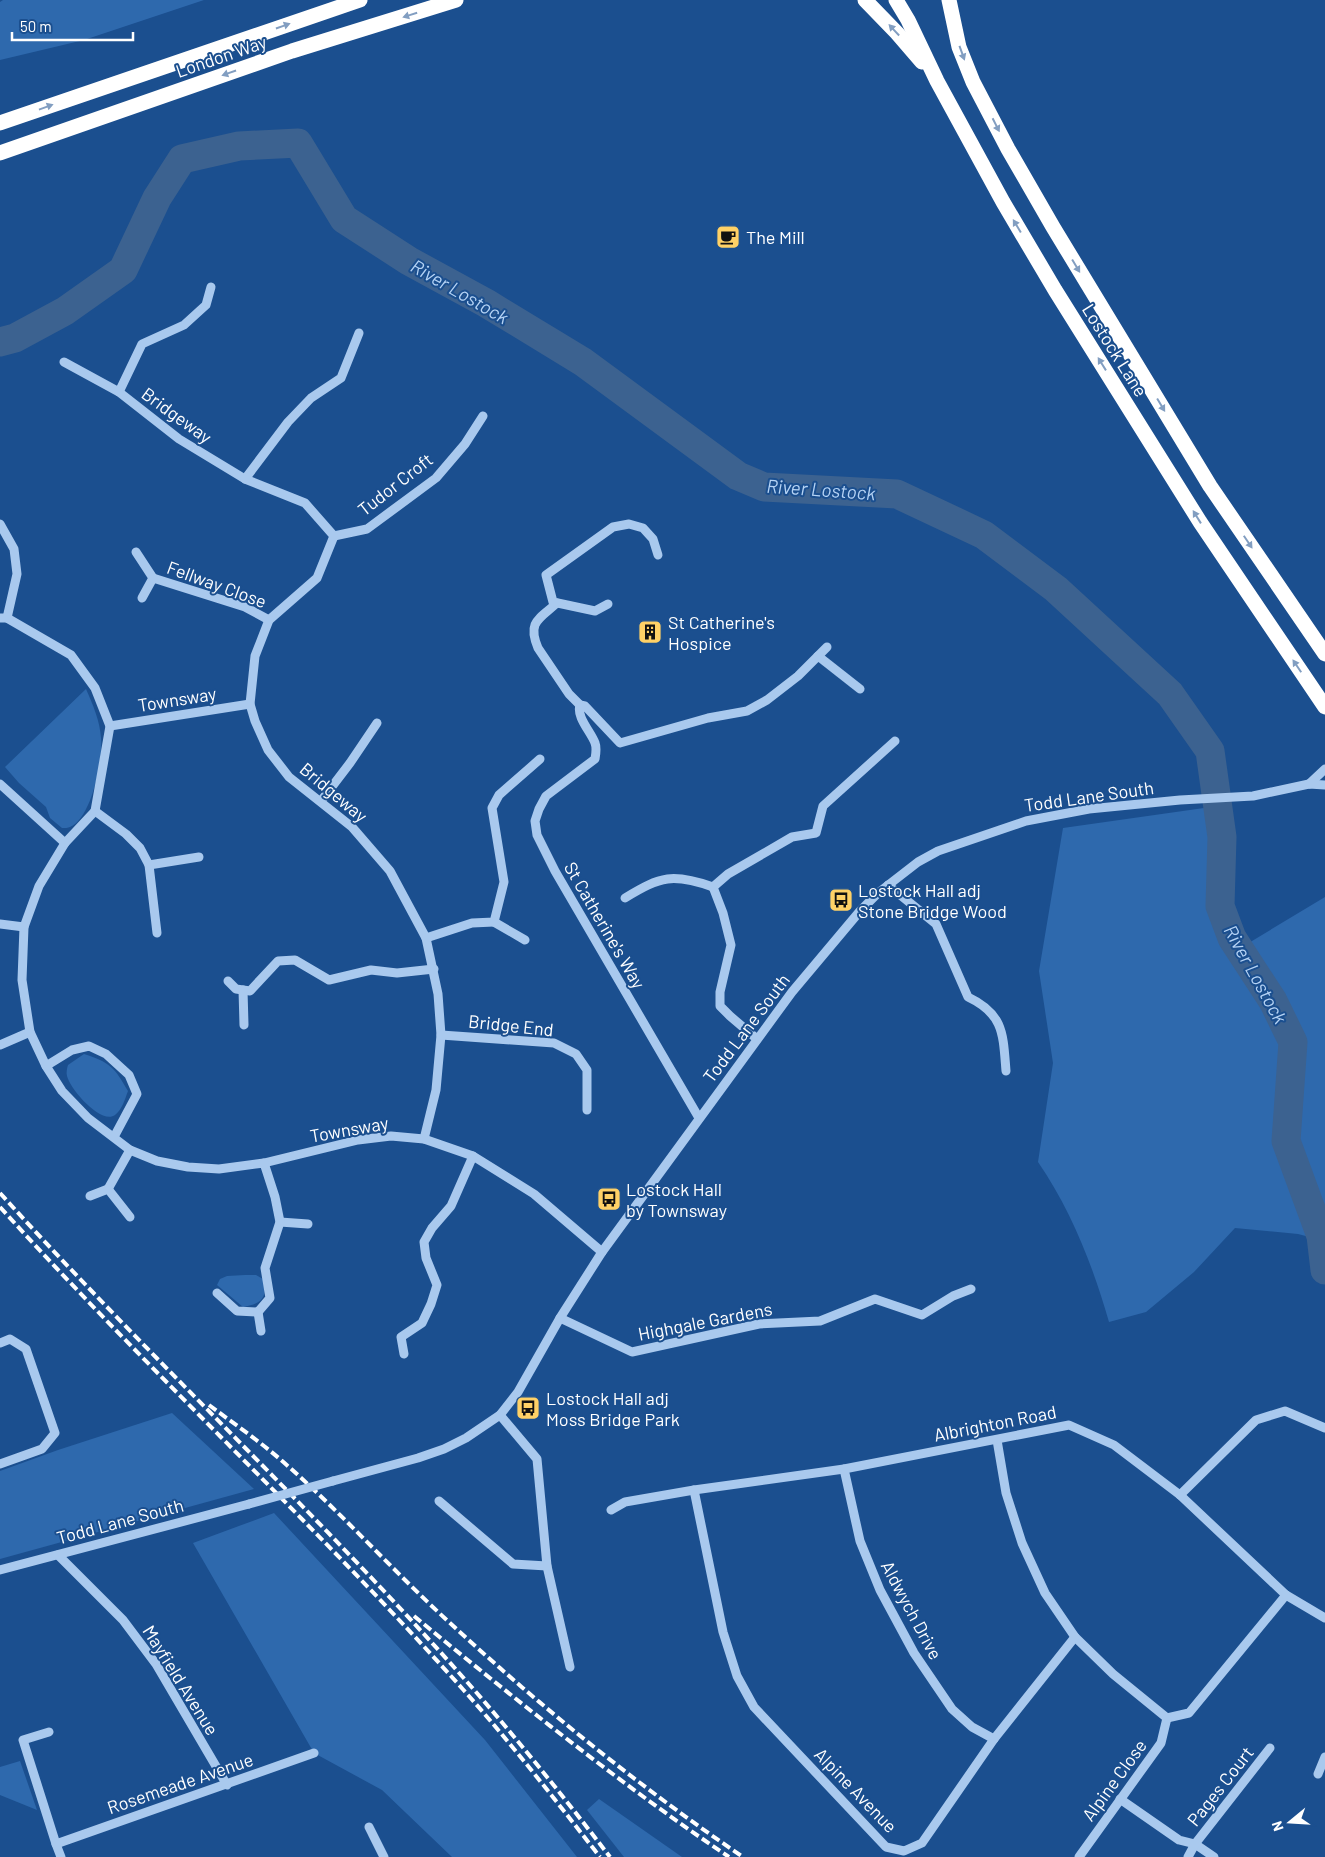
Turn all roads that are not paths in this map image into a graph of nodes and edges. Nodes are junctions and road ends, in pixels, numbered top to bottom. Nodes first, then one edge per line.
1 (360, 0) edge
2 (456, 0) edge
3 (865, 0) edge
4 (896, 0) edge
5 (949, 0) edge
6 (956, 0) edge
7 (954, 22) junction
8 (937, 81) junction
9 (0, 123) edge
10 (0, 153) edge
11 (211, 287) dead end
12 (359, 332) dead end
13 (64, 362) dead end
14 (118, 392) junction
15 (483, 416) dead end
16 (245, 479) junction
17 (0, 524) edge
18 (334, 536) junction
19 (136, 552) dead end
20 (658, 555) dead end
21 (153, 578) junction
22 (142, 598) dead end
23 (557, 603) junction
24 (608, 604) dead end
25 (3, 618) edge
26 (269, 620) junction
27 (827, 647) dead end
28 (1325, 654) edge
29 (818, 656) junction
30 (860, 689) dead end
31 (250, 704) junction
32 (580, 705) junction
33 (1325, 707) edge
34 (377, 723) dead end
35 (110, 726) junction
36 (895, 740) dead end
37 (540, 760) dead end
38 (1325, 768) edge
39 (0, 784) edge
40 (1309, 784) junction
41 (1325, 784) edge
42 (321, 801) junction
43 (95, 811) junction
44 (65, 843) junction
45 (199, 857) dead end
46 (149, 865) junction
47 (888, 885) junction
48 (713, 887) junction
49 (626, 898) dead end
50 (494, 922) junction
51 (0, 924) edge
52 (24, 927) junction
53 (158, 933) dead end
54 (426, 938) junction
55 (525, 940) dead end
56 (434, 969) junction
57 (228, 981) dead end
58 (243, 990) junction
59 (244, 1026) dead end
60 (30, 1032) junction
61 (441, 1035) junction
62 (757, 1039) junction
63 (0, 1045) edge
64 (46, 1066) junction
65 (1006, 1071) dead end
66 (587, 1110) dead end
67 (699, 1118) junction
68 (114, 1138) junction
69 (424, 1140) junction
70 (130, 1150) junction
71 (473, 1156) junction
72 (264, 1163) junction
73 (108, 1189) junction
74 (90, 1196) dead end
75 (130, 1217) dead end
76 (280, 1222) junction
77 (308, 1224) dead end
78 (602, 1252) junction
79 (971, 1289) dead end
80 (217, 1294) dead end
81 (258, 1312) junction
82 (560, 1318) junction
83 (261, 1331) dead end
84 (0, 1343) edge
85 (404, 1354) dead end
86 (500, 1414) junction
87 (1325, 1428) edge
88 (997, 1440) junction
89 (0, 1464) edge
90 (844, 1469) junction
91 (694, 1490) junction
92 (1180, 1494) junction
93 (439, 1501) dead end
94 (610, 1510) dead end
95 (58, 1555) junction
96 (547, 1566) junction
97 (0, 1570) edge
98 (1286, 1596) junction
99 (1325, 1618) edge
100 (1076, 1637) junction
101 (570, 1667) dead end
102 (1167, 1718) junction
103 (49, 1732) dead end
104 (994, 1739) junction
105 (1270, 1748) dead end
106 (314, 1753) dead end
107 (1325, 1757) edge
108 (1318, 1774) dead end
109 (227, 1785) junction
110 (1120, 1799) junction
111 (369, 1827) dead end
112 (56, 1844) junction
113 (1195, 1844) junction
114 (61, 1857) edge
115 (384, 1857) edge
116 (1079, 1857) edge
117 (1188, 1857) edge
118 (1214, 1857) edge

9 -> 1 highway, London Way
2 -> 10 highway, London Way
8 -> 3 highway
4 - 8 highway, Lostock Lane
5 - 7 highway, Lostock Lane
6 - 7 highway
7 -> 28 highway, Lostock Lane
33 -> 8 highway, Lostock Lane
11 - 14 street, Bridgeway
12 - 16 street
13 - 14 street, Bridgeway
14 - 16 street, Bridgeway
15 - 18 street, Tudor Croft
16 - 18 street, Bridgeway
17 - 25 street
18 - 26 street, Bridgeway
19 - 21 street, Fellway Close
20 - 23 street
21 - 22 street, Fellway Close
21 - 26 street, Fellway Close
23 - 24 street
23 - 32 street
25 - 35 street
26 - 31 street, Bridgeway
27 - 29 street
29 - 30 street
29 - 32 street
31 - 35 street, Townsway
31 - 42 street, Bridgeway
32 - 67 street, St Catherine's Way
34 - 42 street
35 - 43 street
36 - 48 street
37 - 50 street
38 - 40 street
39 - 44 street
40 - 41 street, Todd Lane South
40 - 47 street, Todd Lane South
42 - 54 street, Bridgeway
43 - 44 street, Townsway
43 - 46 street
44 - 52 street, Townsway
45 - 46 street
46 - 53 street
47 - 62 street, Todd Lane South
47 - 65 street
48 - 49 street
48 - 62 street
50 - 54 street
50 - 55 street
51 - 52 street
52 - 60 street, Townsway
54 - 56 street, Bridgeway
56 - 58 street
56 - 61 street, Bridgeway
57 - 58 street
58 - 59 street
60 - 63 street
60 - 64 street, Townsway
61 - 66 street, Bridge End
61 - 69 street, Bridgeway
62 - 67 street, Todd Lane South
64 - 68 street, Townsway
64 - 68 street
67 - 78 street, Todd Lane South
68 - 70 street, Townsway
69 - 71 street, Townsway
69 - 72 street, Townsway
70 - 72 street, Townsway
70 - 73 street
71 - 78 street, Townsway
71 - 85 street
72 - 76 street
73 - 74 street
73 - 75 street
76 - 77 street
76 - 81 street
78 - 82 street, Todd Lane South
79 - 82 street, Highgale Gardens
80 - 81 street
81 - 83 street
82 - 86 street, Todd Lane South
84 - 89 street
86 - 95 street, Todd Lane South, bridge
86 - 96 street
87 - 92 street
88 - 90 street, Albrighton Road
88 - 92 street, Albrighton Road
88 - 100 street
90 - 91 street, Albrighton Road
90 - 104 street, Aldwych Drive
91 - 94 street, Albrighton Road
91 - 104 street, Alpine Avenue
92 - 98 street, Albrighton Road
93 - 96 street
95 - 97 street, Todd Lane South
95 - 109 street, Mayfield Avenue
96 - 101 street
98 - 99 street, Albrighton Road
98 - 102 street
100 - 102 street
100 - 104 street, Alpine Avenue
102 - 110 street, Alpine Close
103 - 112 street
105 - 113 street, Pages Court
106 - 109 street, Rosemeade Avenue
107 - 108 street
109 - 112 street, Rosemeade Avenue
110 - 113 street, Pages Court
110 - 116 street, Alpine Close
111 - 115 street
112 - 114 street
113 - 117 street, Pages Court
113 - 118 street, Pages Court

